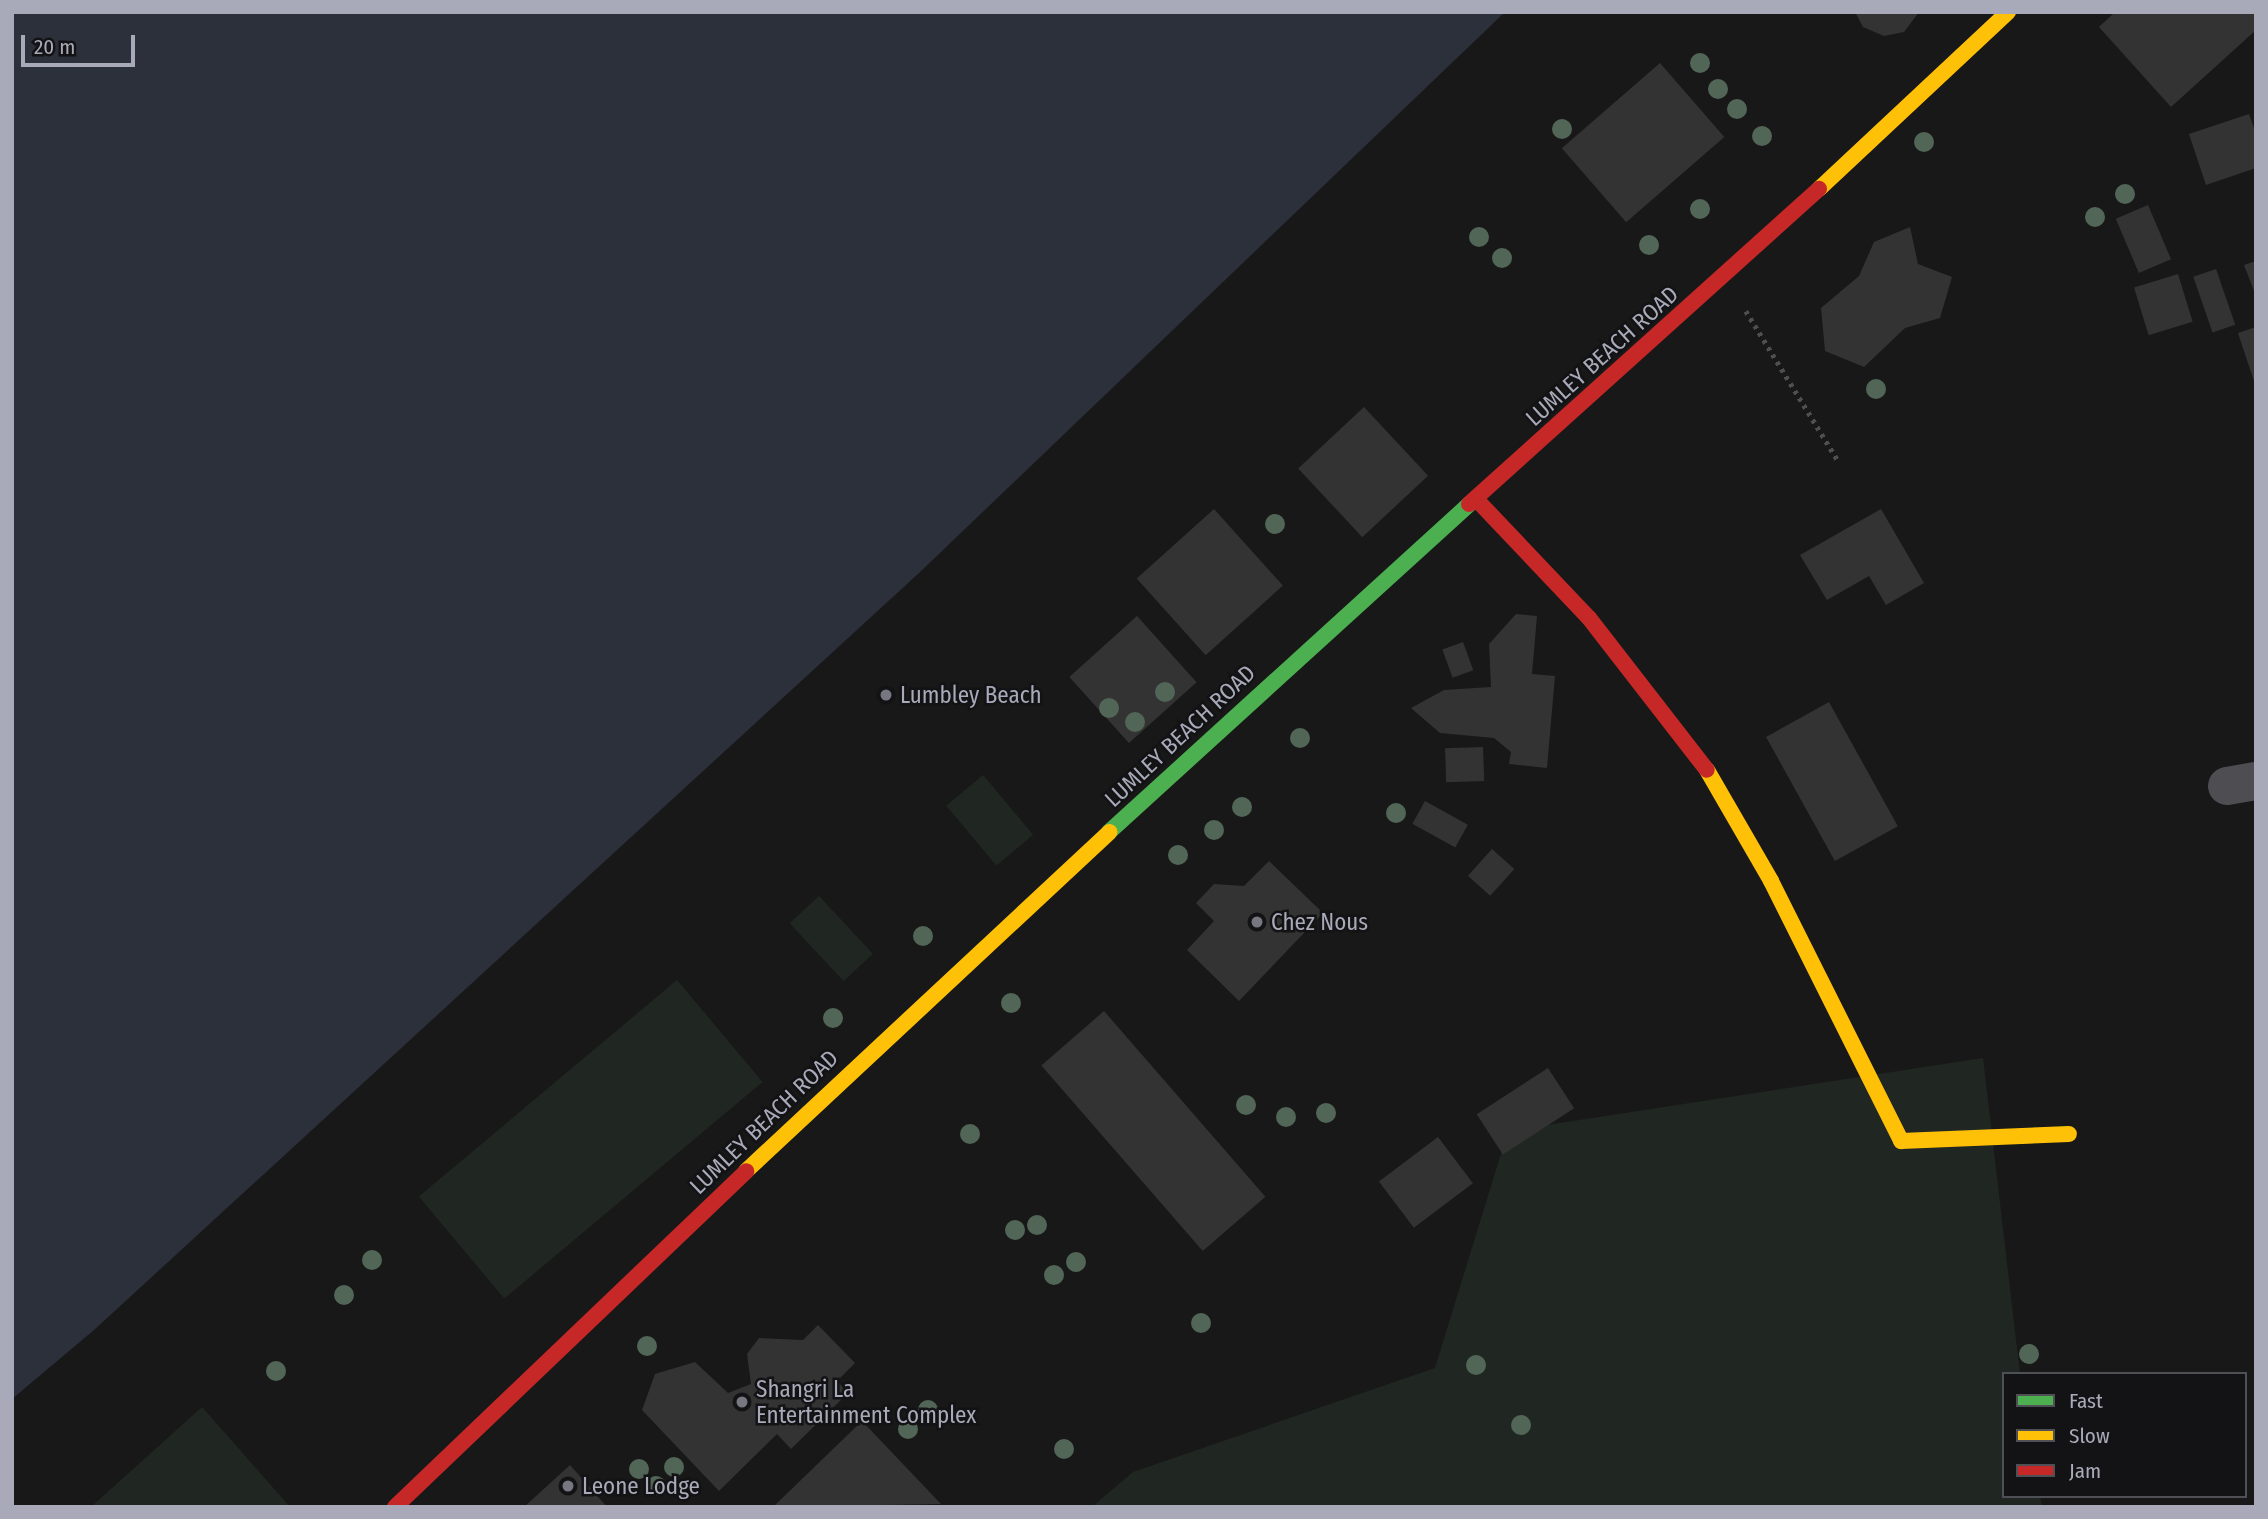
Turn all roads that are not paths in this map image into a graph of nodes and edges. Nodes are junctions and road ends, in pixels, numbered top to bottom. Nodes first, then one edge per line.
1 (2008, 12) edge
2 (1476, 499) junction
3 (2069, 1134) dead end
4 (395, 1507) edge

1 - 2 main road, LUMLEY BEACH ROAD
2 - 3 main road
2 - 4 main road, LUMLEY BEACH ROAD

